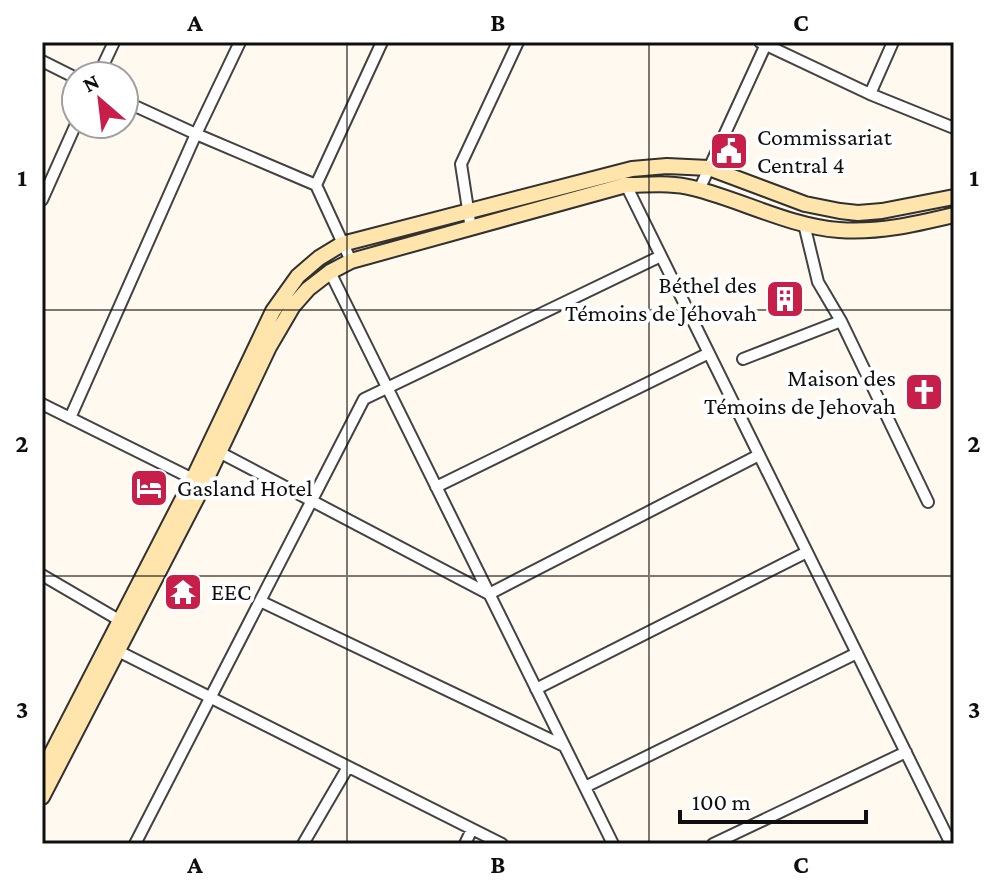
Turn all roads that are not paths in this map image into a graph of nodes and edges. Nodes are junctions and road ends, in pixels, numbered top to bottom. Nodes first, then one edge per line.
1 (240, 42) edge
2 (382, 42) edge
3 (518, 42) edge
4 (893, 42) edge
5 (764, 43) edge
6 (42, 61) edge
7 (60, 70) edge
8 (870, 94) junction
9 (140, 108) edge
10 (954, 128) edge
11 (196, 134) junction
12 (69, 140) edge
13 (709, 168) junction
14 (316, 185) junction
15 (626, 185) junction
16 (699, 190) junction
17 (954, 197) edge
18 (42, 200) edge
19 (468, 211) junction
20 (954, 215) edge
21 (804, 224) junction
22 (471, 229) junction
23 (342, 244) junction
24 (661, 256) junction
25 (351, 261) junction
26 (330, 272) junction
27 (841, 321) junction
28 (709, 353) junction
29 (743, 359) dead end
30 (387, 388) junction
31 (42, 404) edge
32 (70, 418) junction
33 (219, 452) junction
34 (759, 455) junction
35 (193, 479) junction
36 (436, 487) junction
37 (312, 500) junction
38 (928, 502) dead end
39 (807, 552) junction
40 (42, 575) edge
41 (489, 594) junction
42 (260, 601) junction
43 (119, 620) junction
44 (113, 648) junction
45 (857, 653) junction
46 (536, 689) junction
47 (211, 697) junction
48 (564, 746) junction
49 (906, 752) junction
50 (348, 767) junction
51 (42, 772) edge
52 (585, 787) junction
53 (42, 797) edge
54 (472, 829) junction
55 (135, 844) edge
56 (303, 844) edge
57 (465, 844) edge
58 (502, 844) edge
59 (613, 844) edge
60 (713, 844) edge
61 (951, 844) edge

1 - 11 street
2 - 14 street
3 - 19 street
4 - 8 street
5 - 8 street
5 - 13 street
6 - 7 street
8 - 10 street
9 - 11 street
11 - 14 street
11 - 32 street
12 - 18 street
13 - 16 street
13 - 17 main road
13 - 19 main road
14 - 23 street
15 - 16 main road
15 - 22 main road
15 - 24 street
16 - 21 main road
19 - 22 street
19 - 23 main road
20 - 21 main road
21 - 27 street
22 - 25 main road
23 - 25 street
23 - 35 main road
24 - 28 street
24 - 30 street
25 - 26 main road
26 - 30 street
26 - 33 main road
27 - 29 street
27 - 38 street
28 - 34 street
28 - 36 street
30 - 36 street
30 - 37 street
31 - 32 street
32 - 35 street
33 - 37 street
33 - 44 main road
34 - 39 street
34 - 41 street
35 - 43 main road
36 - 41 street
37 - 41 street
37 - 42 street
39 - 45 street
39 - 46 street
40 - 43 street
41 - 46 street
42 - 47 street
42 - 48 street
43 - 44 main road
44 - 47 street
44 - 51 main road
44 - 53 main road
45 - 49 street
45 - 52 street
46 - 48 street
47 - 50 street
47 - 55 street
48 - 52 street
49 - 60 street
49 - 61 street
50 - 54 street
50 - 56 street
52 - 59 street
54 - 57 street
54 - 58 street

